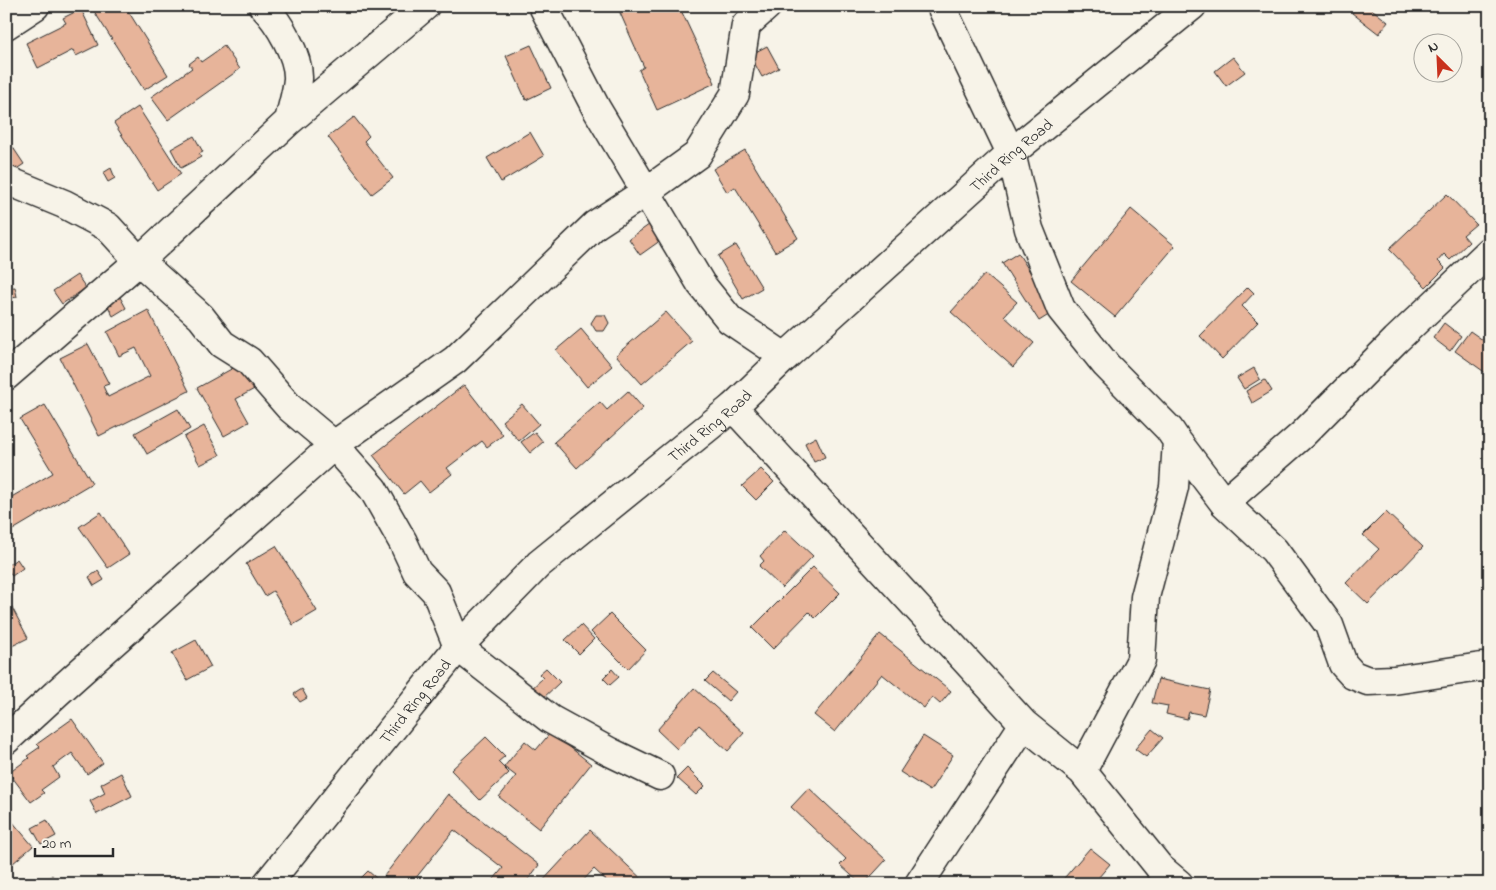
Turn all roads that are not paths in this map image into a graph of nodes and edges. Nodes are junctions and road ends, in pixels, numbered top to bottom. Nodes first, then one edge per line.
1 (35, 6) edge
2 (263, 6) edge
3 (425, 6) edge
4 (542, 6) edge
5 (767, 6) edge
6 (940, 6) edge
7 (1192, 6) edge
8 (6, 25) edge
9 (289, 121) junction
10 (1011, 153) junction
11 (6, 180) edge
12 (647, 192) junction
13 (1490, 251) edge
14 (139, 261) junction
15 (785, 357) junction
16 (6, 376) edge
17 (733, 407) junction
18 (1177, 441) junction
19 (334, 445) junction
20 (1224, 503) junction
21 (458, 647) junction
22 (1490, 668) edge
23 (1024, 724) junction
24 (6, 740) edge
25 (1082, 771) junction
26 (660, 776) dead end
27 (1168, 878) edge
28 (267, 884) edge
29 (919, 884) edge

1 - 8 street
2 - 9 street
3 - 9 street
4 - 12 street
5 - 12 street
6 - 10 street
7 - 10 street, Third Ring Road
9 - 14 street
10 - 15 street, Third Ring Road
10 - 18 street
11 - 14 street
12 - 15 street
12 - 19 street
13 - 20 street
14 - 16 street
14 - 19 street
15 - 17 street, Third Ring Road
17 - 21 street, Third Ring Road
17 - 23 street
18 - 20 street
18 - 25 street
19 - 21 street
19 - 24 street
20 - 22 street
21 - 26 street
21 - 28 street, Third Ring Road
23 - 25 street
23 - 29 street
25 - 27 street

